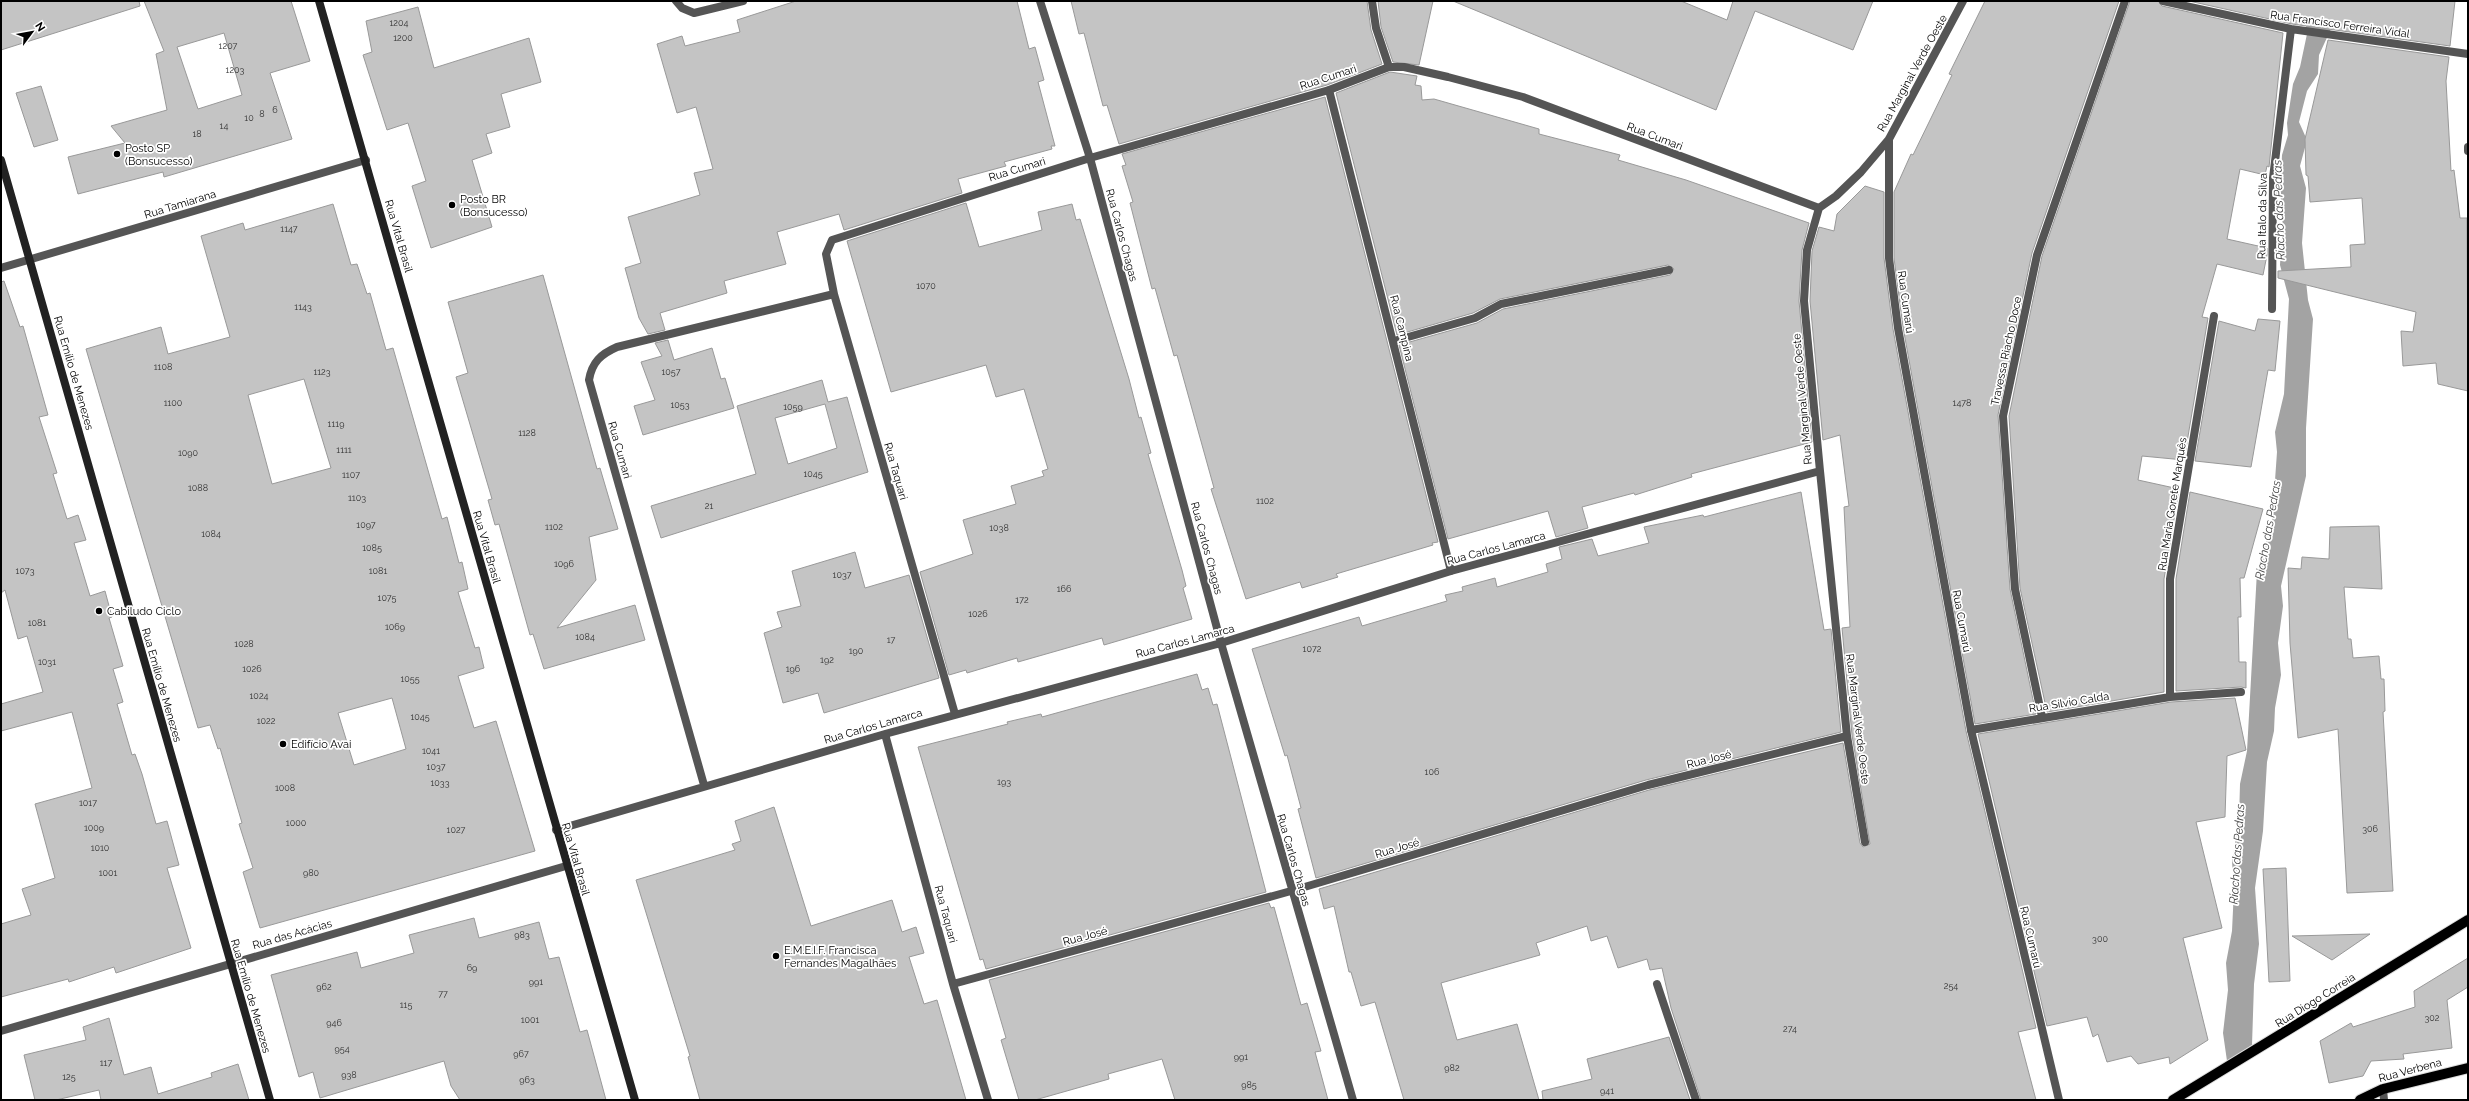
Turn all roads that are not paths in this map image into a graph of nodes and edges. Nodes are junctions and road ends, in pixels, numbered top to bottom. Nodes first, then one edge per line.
1 (319, 1) edge
2 (676, 1) edge
3 (743, 1) edge
4 (1040, 1) edge
5 (1372, 1) edge
6 (1963, 1) edge
7 (2125, 1) edge
8 (2163, 1) edge
9 (2291, 29) junction
10 (2468, 54) edge
11 (1389, 67) junction
12 (1329, 90) junction
13 (1889, 139) junction
14 (2468, 147) edge
15 (2468, 151) edge
16 (1090, 158) junction
17 (1, 160) edge
18 (366, 160) junction
19 (1819, 208) junction
20 (838, 236) joint
21 (30, 260) junction
22 (1, 268) edge
23 (1669, 270) dead end
24 (834, 294) junction
25 (2272, 309) dead end
26 (2214, 316) dead end
27 (1394, 341) junction
28 (1820, 471) junction
29 (1451, 571) junction
30 (1221, 643) junction
31 (2241, 692) dead end
32 (2170, 697) junction
33 (955, 714) junction
34 (2042, 717) junction
35 (1971, 730) junction
36 (885, 734) junction
37 (1847, 736) junction
38 (704, 785) junction
39 (556, 830) junction
40 (1866, 842) dead end
41 (566, 866) junction
42 (1291, 891) junction
43 (2468, 920) edge
44 (229, 963) junction
45 (953, 984) junction
46 (1657, 984) dead end
47 (1, 1031) edge
48 (2468, 1068) edge
49 (2383, 1088) junction
50 (270, 1100) edge
51 (635, 1100) edge
52 (988, 1100) edge
53 (1353, 1100) edge
54 (1696, 1100) edge
55 (2059, 1100) edge
56 (2174, 1100) edge
57 (2360, 1100) edge
58 (2384, 1100) edge

1 - 18 street, Rua Vital Brasil
2 - 3 street
4 - 16 street, Rua Carlos Chagas
5 - 11 street
6 - 13 street, Rua Marginal Verde Oeste
7 - 34 street, Travessa Riacho Doce
8 - 9 street, Rua Francisco Ferreira Vidal
9 - 10 street, Rua Francisco Ferreira Vidal
9 - 25 street, Rua Italo da Silva
11 - 12 street, Rua Cumari
11 - 19 street, Rua Cumari
12 - 16 street, Rua Cumari
12 - 27 street, Rua Campina
13 - 19 street, Rua Marginal Verde Oeste
13 - 35 street, Rua Cumarú
14 - 15 street
16 - 20 street, Rua Cumari
16 - 30 street, Rua Carlos Chagas
17 - 21 street, Rua Emílio de Menezes
18 - 21 street, Rua Tamiarana
18 - 39 street, Rua Vital Brasil
19 - 28 street, Rua Marginal Verde Oeste
20 - 24 street, Rua Taquari
21 - 22 street, Rua Tamiarana
21 - 44 street, Rua Emílio de Menezes
23 - 27 street
24 - 33 street, Rua Taquari
24 - 38 street, Rua Cumari
26 - 32 street, Rua Maria Gorete Marquês
27 - 29 street, Rua Campina
28 - 29 street, Rua Carlos Lamarca
28 - 37 street, Rua Marginal Verde Oeste
29 - 30 street, Rua Carlos Lamarca
30 - 33 street, Rua Carlos Lamarca
30 - 42 street, Rua Carlos Chagas
31 - 32 street
32 - 34 street, Rua Silvio Calda
33 - 36 street, Rua Carlos Lamarca
34 - 35 street, Rua Silvio Calda
35 - 55 street, Rua Cumarú
36 - 38 street, Rua Carlos Lamarca
36 - 45 street, Rua Taquari
37 - 40 street, Rua Marginal Verde Oeste
37 - 42 street, Rua José
38 - 39 street, Rua Carlos Lamarca
39 - 41 street, Rua Vital Brasil
41 - 44 street, Rua das Acácias
41 - 51 street, Rua Vital Brasil
42 - 45 street, Rua José
42 - 53 street, Rua Carlos Chagas
43 - 56 main road, Rua Diogo Correia
44 - 47 street, Rua das Acácias
44 - 50 street, Rua Emílio de Menezes
45 - 52 street, Rua Taquari
46 - 54 street
48 - 49 main road, Rua Verbena
49 - 57 main road, Rua Verbena
49 - 58 street

